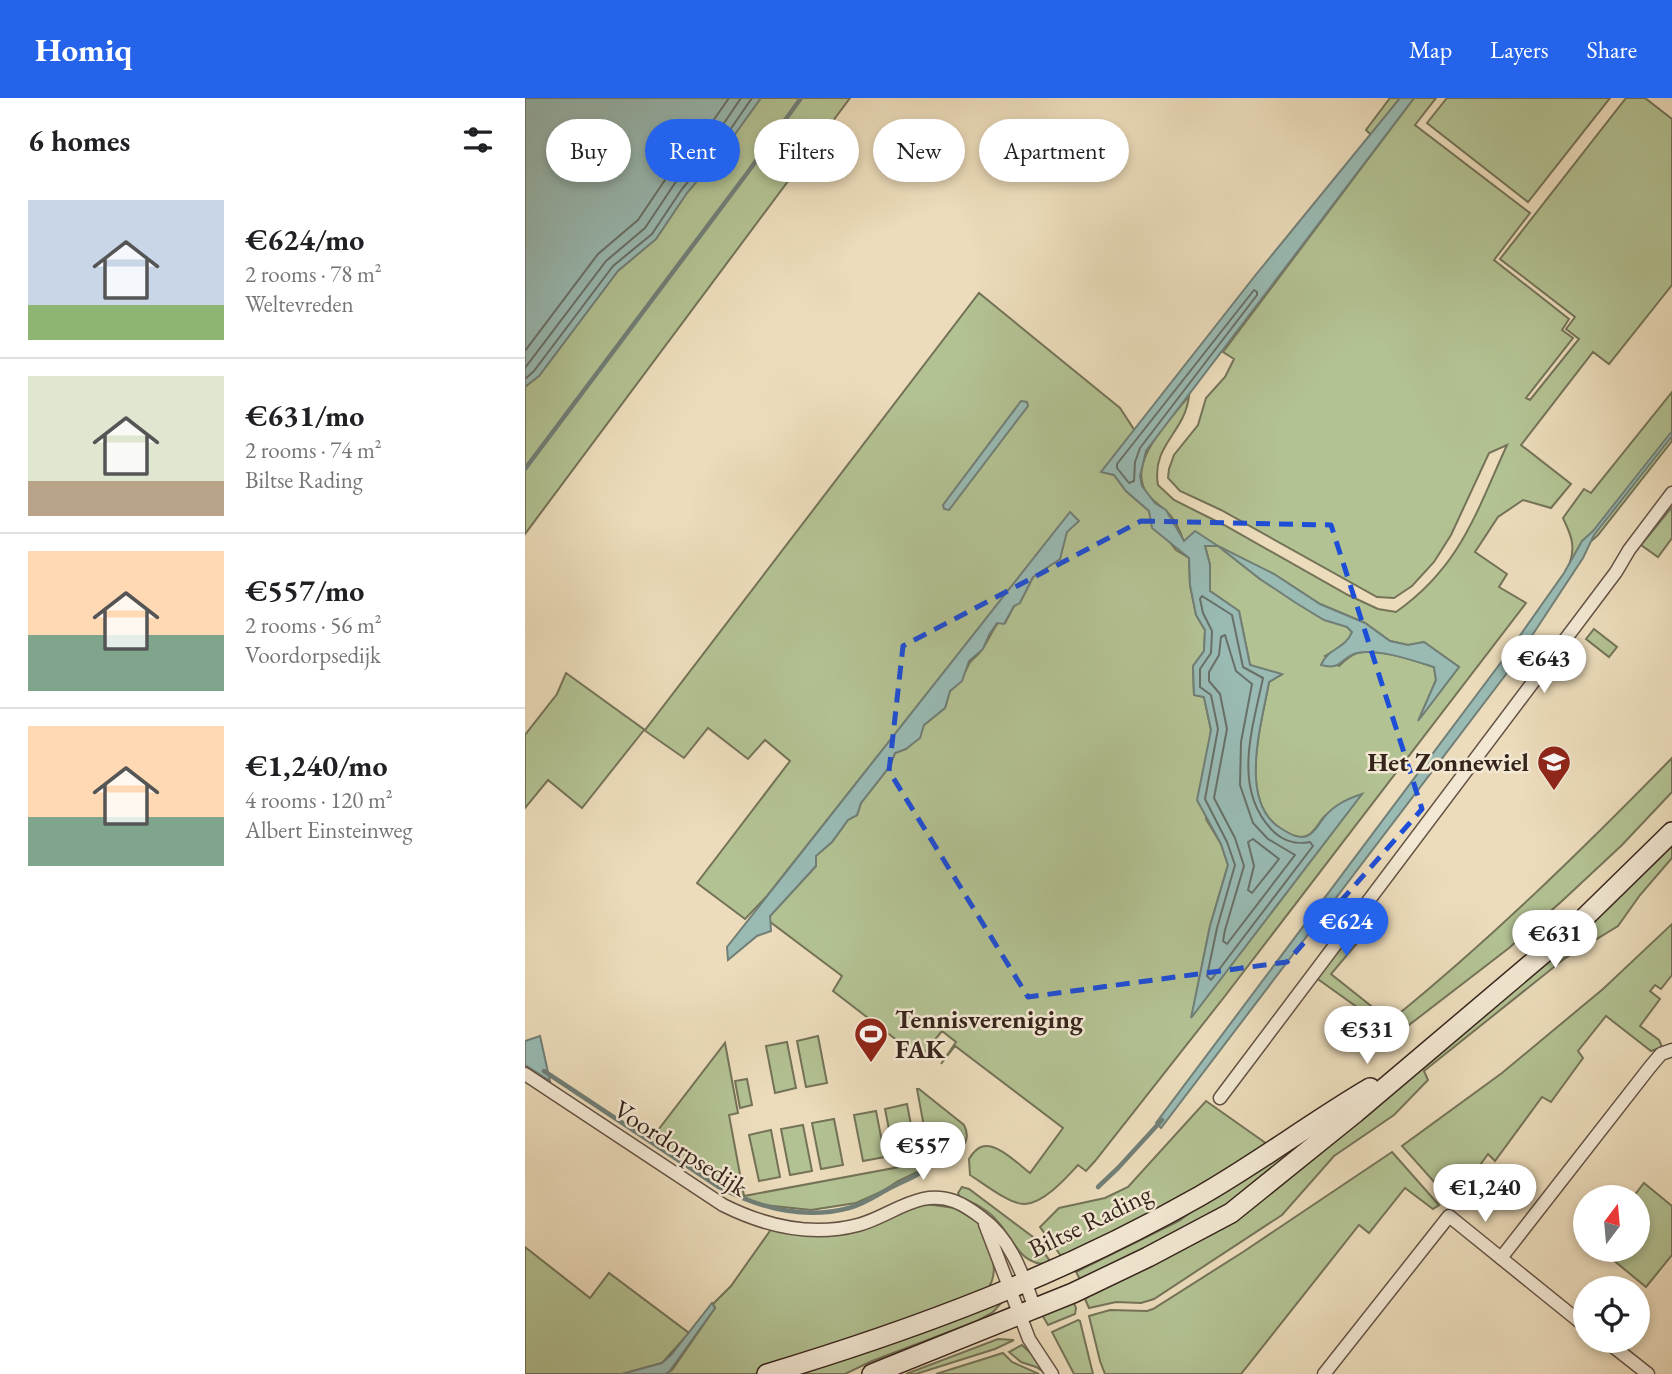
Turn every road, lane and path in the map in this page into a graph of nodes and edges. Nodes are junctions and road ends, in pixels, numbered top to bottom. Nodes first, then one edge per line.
1 (1672, 493) edge
2 (1672, 832) edge
3 (1672, 1050) edge
4 (1410, 1064) junction
5 (525, 1074) edge
6 (1220, 1098) dead end
7 (1501, 1258) junction
8 (1017, 1284) junction
9 (1027, 1312) junction
10 (1573, 1316) edge
11 (1621, 1353) edge
12 (767, 1374) edge
13 (872, 1374) edge
14 (1052, 1374) edge
15 (1324, 1374) edge
16 (1648, 1374) edge

1 - 6 street
2 - 4 main road, Biltse Rading
3 - 7 street
4 - 8 main road, Biltse Rading
4 - 9 main road, Biltse Rading
5 - 8 street, Voordorpsedijk
7 - 10 street
7 - 15 street
8 - 9 street, Voordorpsedijk
8 - 12 main road, Biltse Rading
9 - 13 main road, Biltse Rading
9 - 14 street, Voordorpsedijk
11 - 16 street

